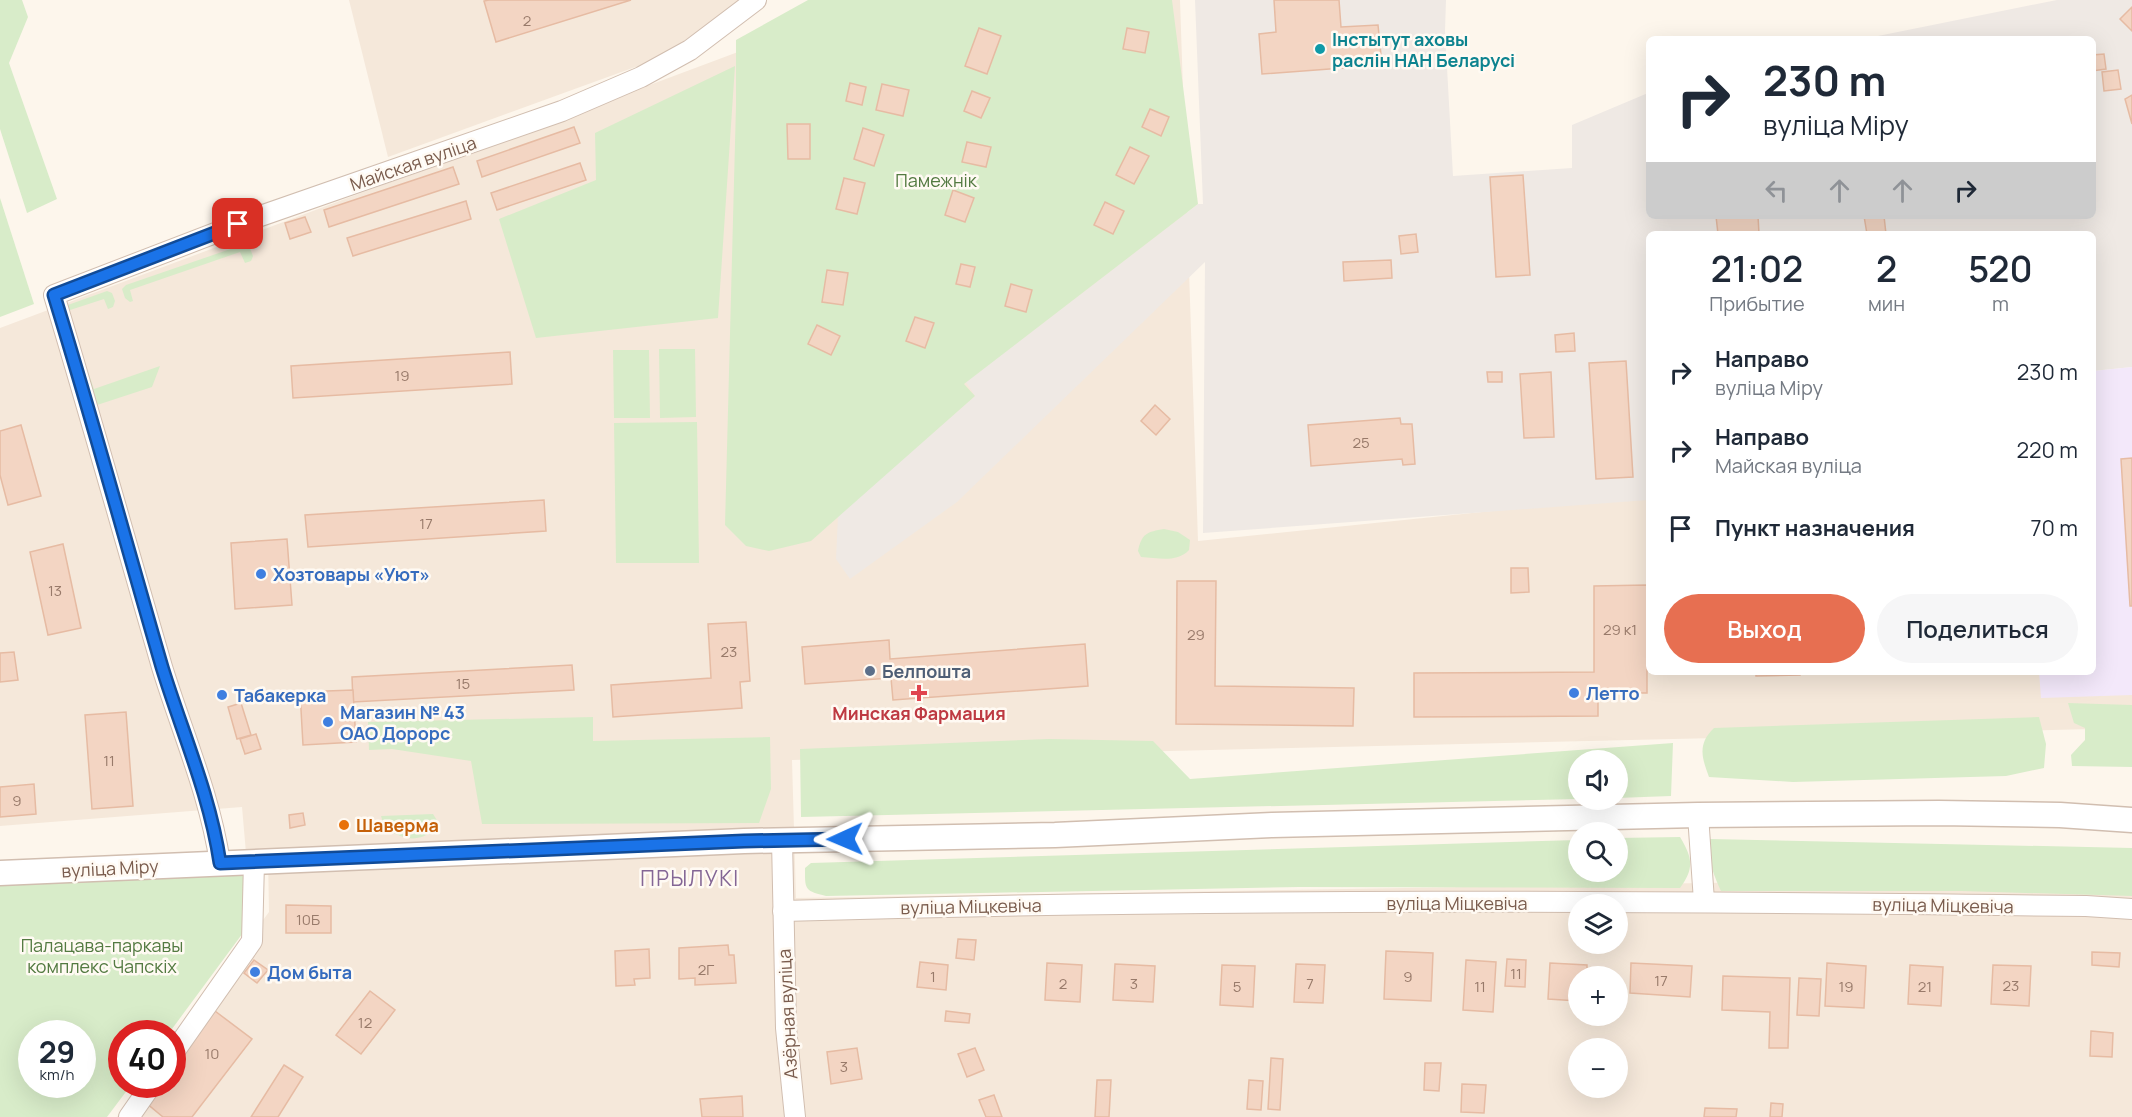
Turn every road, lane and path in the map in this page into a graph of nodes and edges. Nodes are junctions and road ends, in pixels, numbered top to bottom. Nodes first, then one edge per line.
1 (756, 0) edge
2 (1698, 815) junction
3 (2132, 819) edge
4 (782, 840) junction
5 (254, 862) junction
6 (220, 863) junction
7 (0, 873) edge
8 (1704, 901) junction
9 (2132, 909) edge
10 (783, 911) junction
11 (186, 1035) edge
12 (142, 1098) edge
13 (129, 1117) edge
14 (795, 1117) edge

1 - 6 street, Майская вуліца
2 - 3 street, вуліца Міру
2 - 4 street, вуліца Міру
2 - 8 street
4 - 5 street, вуліца Міру
4 - 10 street, Азёрная вуліца
5 - 6 street, вуліца Міру
5 - 11 street
6 - 7 street, вуліца Міру
8 - 9 street, вуліца Міцкевіча
8 - 10 street, вуліца Міцкевіча
10 - 14 street, Азёрная вуліца
12 - 13 street

